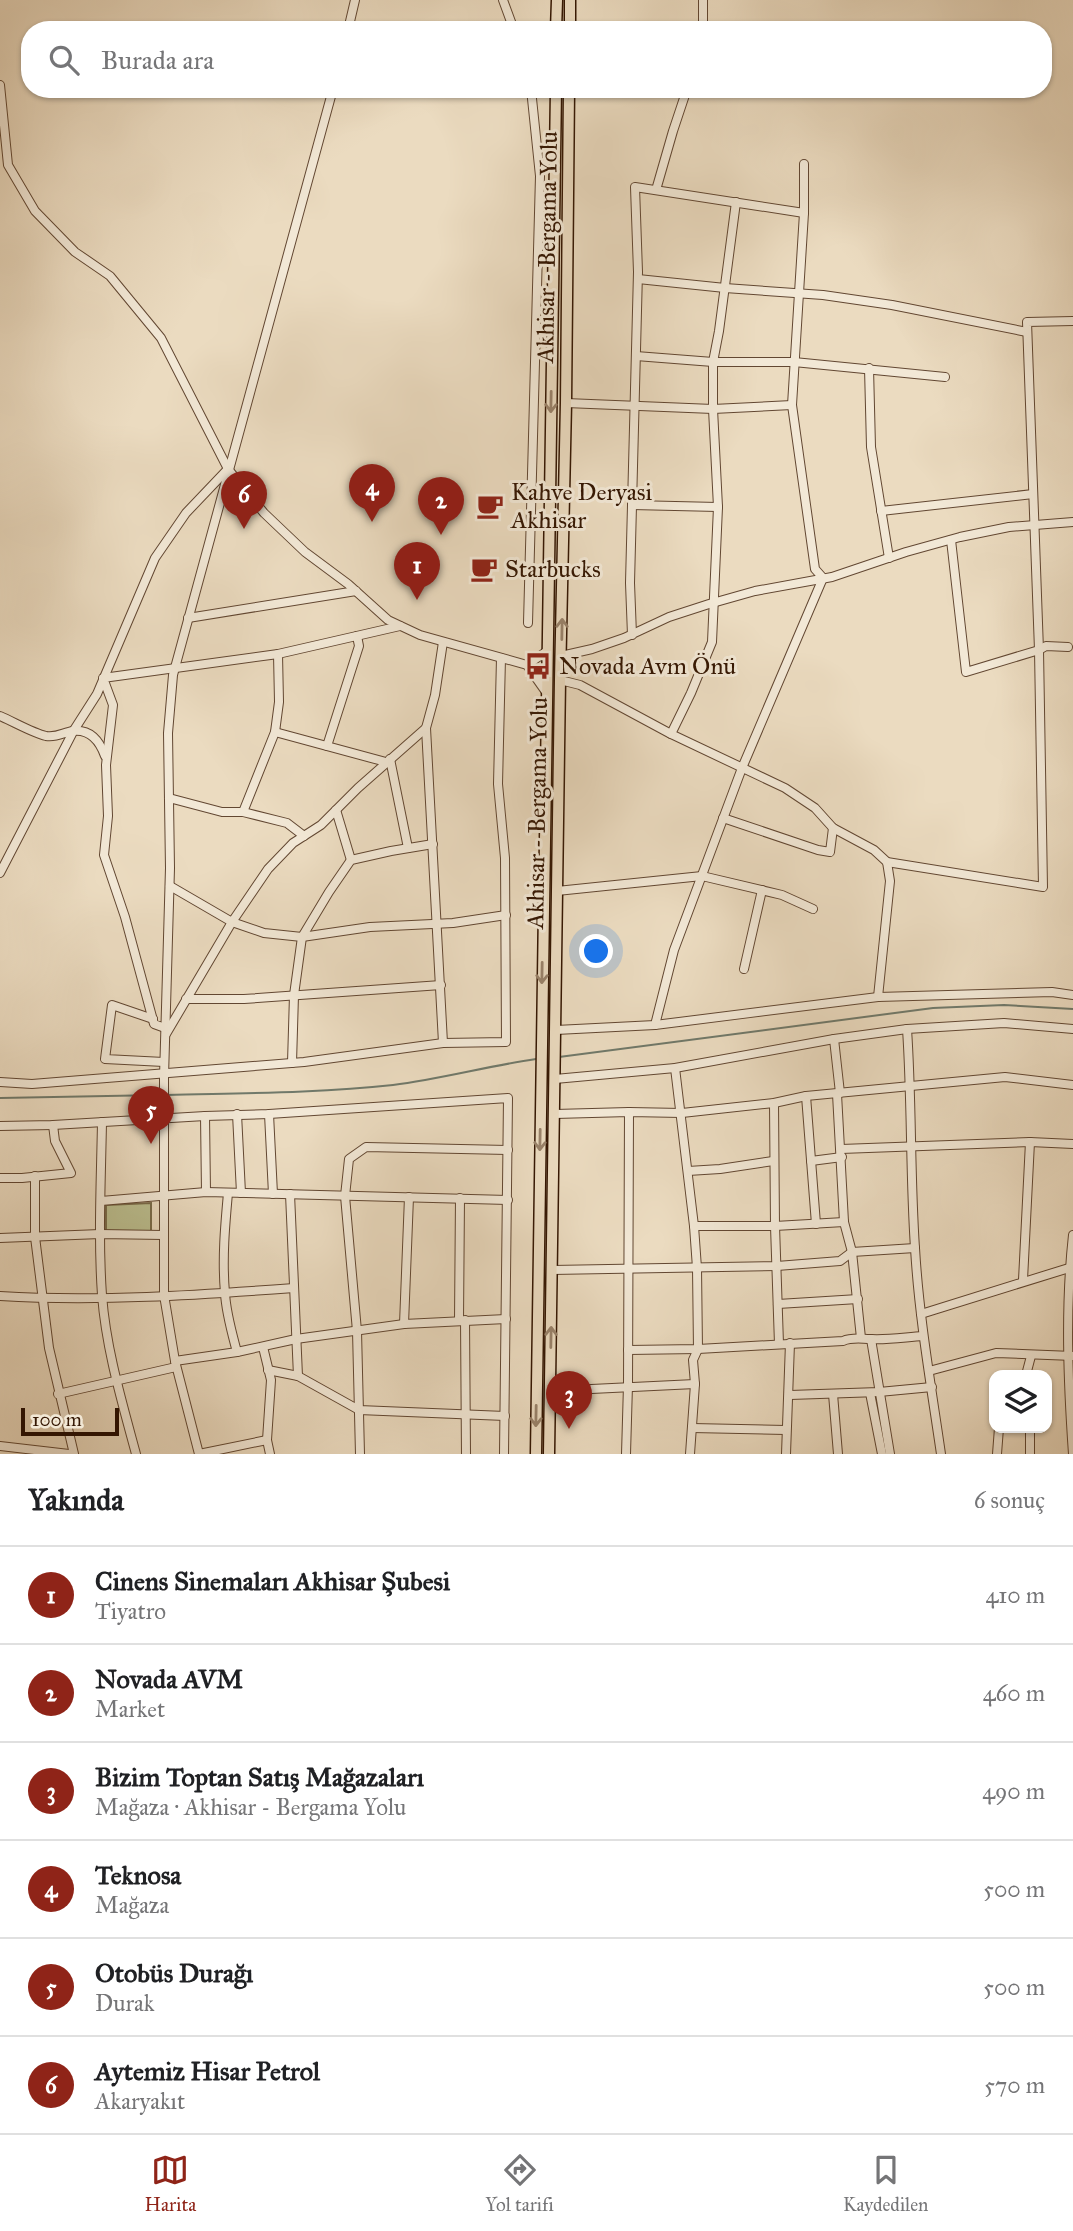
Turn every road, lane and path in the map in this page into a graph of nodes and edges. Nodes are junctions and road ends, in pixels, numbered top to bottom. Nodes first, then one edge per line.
1 (355, 0) edge
2 (503, 0) edge
3 (556, 0) edge
4 (570, 0) edge
5 (703, 0) edge
6 (350, 21) edge
7 (511, 21) edge
8 (556, 21) edge
9 (570, 21) edge
10 (704, 21) edge
11 (0, 85) edge
12 (331, 98) edge
13 (532, 98) edge
14 (556, 98) edge
15 (569, 98) edge
16 (684, 98) edge
17 (804, 164) dead end
18 (656, 190) junction
19 (736, 202) junction
20 (804, 213) junction
21 (638, 279) junction
22 (725, 288) junction
23 (798, 293) junction
24 (1073, 321) edge
25 (1027, 332) junction
26 (636, 356) junction
27 (713, 362) junction
28 (794, 362) junction
29 (869, 368) junction
30 (945, 377) dead end
31 (566, 403) junction
32 (635, 405) junction
33 (792, 405) junction
34 (713, 409) junction
35 (228, 469) junction
36 (1033, 494) junction
37 (632, 505) junction
38 (718, 508) junction
39 (881, 511) junction
40 (1073, 522) edge
41 (1034, 525) junction
42 (951, 540) junction
43 (888, 558) junction
44 (823, 579) junction
45 (356, 591) junction
46 (713, 603) junction
47 (188, 618) junction
48 (528, 623) dead end
49 (400, 626) junction
50 (632, 635) junction
51 (356, 636) junction
52 (443, 642) junction
53 (1069, 647) dead end
54 (1039, 650) junction
55 (547, 651) junction
56 (278, 654) junction
57 (561, 656) junction
58 (501, 658) junction
59 (527, 665) junction
60 (175, 667) junction
61 (103, 678) junction
62 (560, 680) junction
63 (546, 692) junction
64 (0, 716) edge
65 (426, 728) junction
66 (74, 730) junction
67 (275, 732) junction
68 (671, 734) junction
69 (327, 746) junction
70 (388, 760) junction
71 (106, 761) junction
72 (741, 768) junction
73 (169, 798) junction
74 (336, 810) junction
75 (243, 812) junction
76 (723, 818) junction
77 (833, 828) junction
78 (304, 836) junction
79 (433, 844) junction
80 (408, 848) junction
81 (351, 860) junction
82 (887, 862) junction
83 (0, 873) edge
84 (702, 876) junction
85 (170, 886) junction
86 (762, 890) junction
87 (557, 891) junction
88 (813, 908) dead end
89 (506, 915) junction
90 (232, 922) junction
91 (435, 924) junction
92 (302, 937) junction
93 (744, 969) dead end
94 (441, 985) junction
95 (294, 995) junction
96 (1073, 995) edge
97 (878, 997) junction
98 (186, 999) junction
99 (153, 1019) junction
100 (655, 1025) junction
101 (907, 1029) junction
102 (1073, 1029) edge
103 (165, 1031) junction
104 (556, 1035) junction
105 (834, 1039) junction
106 (443, 1043) junction
107 (292, 1063) junction
108 (675, 1068) junction
109 (164, 1070) junction
110 (555, 1073) junction
111 (0, 1083) edge
112 (911, 1085) junction
113 (1073, 1085) edge
114 (839, 1094) junction
115 (806, 1096) junction
116 (774, 1103) junction
117 (629, 1112) junction
118 (682, 1113) junction
119 (237, 1114) junction
120 (269, 1114) junction
121 (555, 1114) junction
122 (205, 1116) junction
123 (165, 1119) junction
124 (102, 1122) junction
125 (53, 1125) junction
126 (0, 1126) edge
127 (1030, 1142) junction
128 (1073, 1144) edge
129 (913, 1146) junction
130 (508, 1150) junction
131 (841, 1153) junction
132 (773, 1161) junction
133 (811, 1161) junction
134 (688, 1171) junction
135 (35, 1176) junction
136 (0, 1178) edge
137 (206, 1192) junction
138 (228, 1193) junction
139 (240, 1193) junction
140 (273, 1194) junction
141 (290, 1194) junction
142 (345, 1195) junction
143 (164, 1197) junction
144 (409, 1197) junction
145 (460, 1198) junction
146 (508, 1200) junction
147 (101, 1201) junction
148 (844, 1222) junction
149 (816, 1224) junction
150 (694, 1226) junction
151 (775, 1226) junction
152 (100, 1234) junction
153 (163, 1235) junction
154 (1073, 1235) edge
155 (36, 1237) junction
156 (0, 1238) edge
157 (915, 1248) junction
158 (852, 1252) junction
159 (777, 1266) junction
160 (1071, 1267) edge
161 (697, 1268) junction
162 (628, 1269) junction
163 (552, 1270) junction
164 (1023, 1280) junction
165 (294, 1288) junction
166 (225, 1293) junction
167 (164, 1295) junction
168 (0, 1296) edge
169 (102, 1297) junction
170 (43, 1299) junction
171 (858, 1299) junction
172 (778, 1304) junction
173 (921, 1314) junction
174 (506, 1319) junction
175 (462, 1320) junction
176 (404, 1324) junction
177 (357, 1331) junction
178 (923, 1336) junction
179 (861, 1338) junction
180 (296, 1339) junction
181 (871, 1339) junction
182 (790, 1343) junction
183 (779, 1344) junction
184 (262, 1347) junction
185 (698, 1349) junction
186 (628, 1350) junction
187 (237, 1352) junction
188 (1031, 1356) junction
189 (1071, 1356) edge
190 (175, 1364) junction
191 (268, 1370) junction
192 (1027, 1370) edge
193 (929, 1371) junction
194 (298, 1376) junction
195 (116, 1380) junction
196 (695, 1384) junction
197 (628, 1385) junction
198 (932, 1387) junction
199 (550, 1391) junction
200 (875, 1392) junction
201 (58, 1394) junction
202 (833, 1394) junction
203 (790, 1395) junction
204 (359, 1410) junction
205 (466, 1416) junction
206 (505, 1416) junction
207 (692, 1427) junction
208 (786, 1430) junction
209 (999, 1433) edge
210 (1030, 1433) edge
211 (267, 1440) junction
212 (0, 1446) edge
213 (54, 1453) edge
214 (71, 1454) edge
215 (136, 1454) edge
216 (199, 1454) edge
217 (270, 1454) edge
218 (360, 1454) edge
219 (466, 1454) edge
220 (504, 1454) edge
221 (536, 1454) edge
222 (549, 1454) edge
223 (626, 1454) edge
224 (690, 1454) edge
225 (786, 1454) edge
226 (838, 1454) edge
227 (882, 1454) edge
228 (890, 1454) edge
229 (942, 1454) edge
230 (997, 1454) edge
231 (1030, 1454) edge
232 (1073, 1454) edge

1 - 6 street
2 - 7 street
3 - 8 main road
4 - 9 main road
5 - 10 street
11 - 35 street
12 - 35 street
13 - 48 street
14 -> 55 main road, Akhisar - Bergama Yolu
15 - 31 main road, Akhisar - Bergama Yolu
16 - 18 street
17 - 20 street
18 - 19 street
18 - 21 street
19 - 20 street
19 - 22 street
20 - 23 street
21 - 22 street
21 - 26 street
22 - 23 street
22 - 27 street
23 - 25 street
23 - 28 street
24 - 25 street
25 - 36 street
26 - 27 street
26 - 32 street
27 - 28 street
27 - 34 street
28 - 29 street
28 - 33 street
29 - 30 street
29 - 39 street
31 - 32 street
57 -> 31 main road, Akhisar - Bergama Yolu
32 - 34 street
32 - 37 street
33 - 34 street
33 - 44 street
34 - 38 street
35 - 45 street
35 - 47 street
35 - 61 street
36 - 39 street
36 - 41 street
37 - 38 street
37 - 50 street
38 - 46 street
39 - 43 street
40 - 41 street
41 - 42 street
41 - 54 street
42 - 43 street
42 - 54 street
43 - 44 street
44 - 46 street
44 - 72 street
45 - 47 street
45 - 49 street
46 - 50 street
46 - 68 street
47 - 60 street
49 - 51 street
49 - 52 street
50 - 57 street
51 - 56 street
51 - 69 street
52 - 58 street
52 - 65 street
53 - 54 street
54 - 82 street
55 - 59 street
55 - 63 main road, Akhisar - Bergama Yolu
56 - 60 street
56 - 67 street
57 - 62 main road, Akhisar - Bergama Yolu
58 - 59 street
58 - 89 street
59 - 63 street
60 - 61 street
60 - 73 street
61 - 66 street
61 - 71 street
62 - 68 street
62 - 87 main road, Akhisar - Bergama Yolu
63 -> 221 main road, Akhisar - Bergama Yolu
64 - 66 street
65 - 70 street
65 - 79 street
66 - 71 street
66 - 83 street
67 - 69 street
67 - 75 street
68 - 72 street
69 - 70 street
70 - 74 street
70 - 80 street
71 - 99 street
72 - 76 street
72 - 77 street
73 - 75 street
73 - 85 street
74 - 78 street
74 - 81 street
75 - 78 street
76 - 77 street
76 - 84 street
77 - 82 street
78 - 90 street
79 - 80 street
79 - 91 street
80 - 81 street
81 - 92 street
82 - 97 street
84 - 86 street
84 - 87 street
84 - 100 street
85 - 90 street
85 - 103 street
86 - 88 street
86 - 93 street
87 - 104 main road, Akhisar - Bergama Yolu
89 - 91 street
89 - 106 street
90 - 92 street
90 - 98 street
91 - 92 street
91 - 94 street
92 - 95 street
94 - 95 street
94 - 106 street
95 - 98 street
95 - 107 street
96 - 97 street
97 - 100 street
98 - 103 street
99 - 103 street
99 - 109 street
100 - 104 street
101 - 102 street
101 - 105 street
101 - 112 street
103 - 109 street
104 - 110 main road, Akhisar - Bergama Yolu
105 - 108 street
105 - 114 street
106 - 107 street
107 - 109 street
108 - 110 street
108 - 118 street
109 - 111 street
109 - 123 street
110 - 121 main road, Akhisar - Bergama Yolu
112 - 113 street
112 - 114 street
112 - 129 street
114 - 115 street
114 - 131 street
115 - 116 street
115 - 133 street
116 - 118 street
116 - 132 street
117 - 118 street
117 - 121 street
117 - 162 street
118 - 134 street
119 - 120 street
119 - 122 street
119 - 139 street
120 - 130 street
120 - 140 street
121 - 163 main road, Akhisar - Bergama Yolu
122 - 123 street
122 - 137 street
123 - 124 street
123 - 143 street
124 - 125 street
124 - 147 street
125 - 126 street
125 - 135 street
127 - 128 street
127 - 129 street
127 - 164 street
129 - 131 street
129 - 157 street
130 - 142 street
130 - 146 street
131 - 133 street
131 - 148 street
132 - 134 street
132 - 151 street
133 - 149 street
134 - 150 street
135 - 136 street
135 - 155 street
137 - 138 street
137 - 143 street
138 - 139 street
138 - 166 street
139 - 140 street
140 - 141 street
141 - 142 street
141 - 165 street
142 - 144 street
142 - 177 street
143 - 147 street
143 - 153 street
144 - 145 street
144 - 176 street
145 - 146 street
145 - 175 street
146 - 174 street
147 - 152 street
148 - 149 street
148 - 158 street
149 - 151 street
150 - 151 street
150 - 161 street
151 - 159 street
152 - 153 street
152 - 155 street
152 - 169 street
153 - 167 street
154 - 160 street
155 - 156 street
155 - 170 street
157 - 158 street
157 - 173 street
158 - 159 street
158 - 171 street
159 - 161 street
159 - 172 street
160 - 164 street
160 - 189 street
161 - 162 street
161 - 185 street
162 - 163 street
162 - 186 street
199 -> 163 main road, Akhisar - Bergama Yolu
164 - 173 street
165 - 166 street
165 - 180 street
166 - 167 street
166 - 187 street
167 - 169 street
167 - 190 street
168 - 170 street
169 - 170 street
169 - 195 street
170 - 201 street
171 - 172 street
171 - 179 street
172 - 183 street
173 - 178 street
174 - 175 street
174 - 206 street
175 - 176 street
175 - 205 street
176 - 177 street
177 - 180 street
177 - 204 street
178 - 181 street
178 - 193 street
179 - 181 street
179 - 182 street
180 - 184 street
180 - 194 street
181 - 200 street
182 - 183 street
182 - 203 street
183 - 185 street
184 - 187 street
184 - 191 street
185 - 186 street
185 - 196 street
186 - 197 street
187 - 190 street
188 - 189 street
188 - 192 street
188 - 193 street
189 - 232 street
190 - 195 street
190 - 216 street
191 - 194 street
191 - 211 street
193 - 198 street
194 - 204 street
195 - 201 street
195 - 215 street
196 - 197 street
196 - 207 street
197 - 199 street
197 - 223 street
198 - 200 street
198 - 229 street
199 - 222 main road, Akhisar - Bergama Yolu
200 - 202 street
200 - 227 street
200 - 228 street
201 - 214 street
202 - 203 street
202 - 226 street
203 - 208 street
204 - 205 street
204 - 218 street
205 - 206 street
205 - 219 street
206 - 220 street
207 - 208 street
207 - 224 street
208 - 225 street
209 - 230 street
210 - 231 street
211 - 216 street
211 - 217 street
212 - 213 street
213 - 214 street

